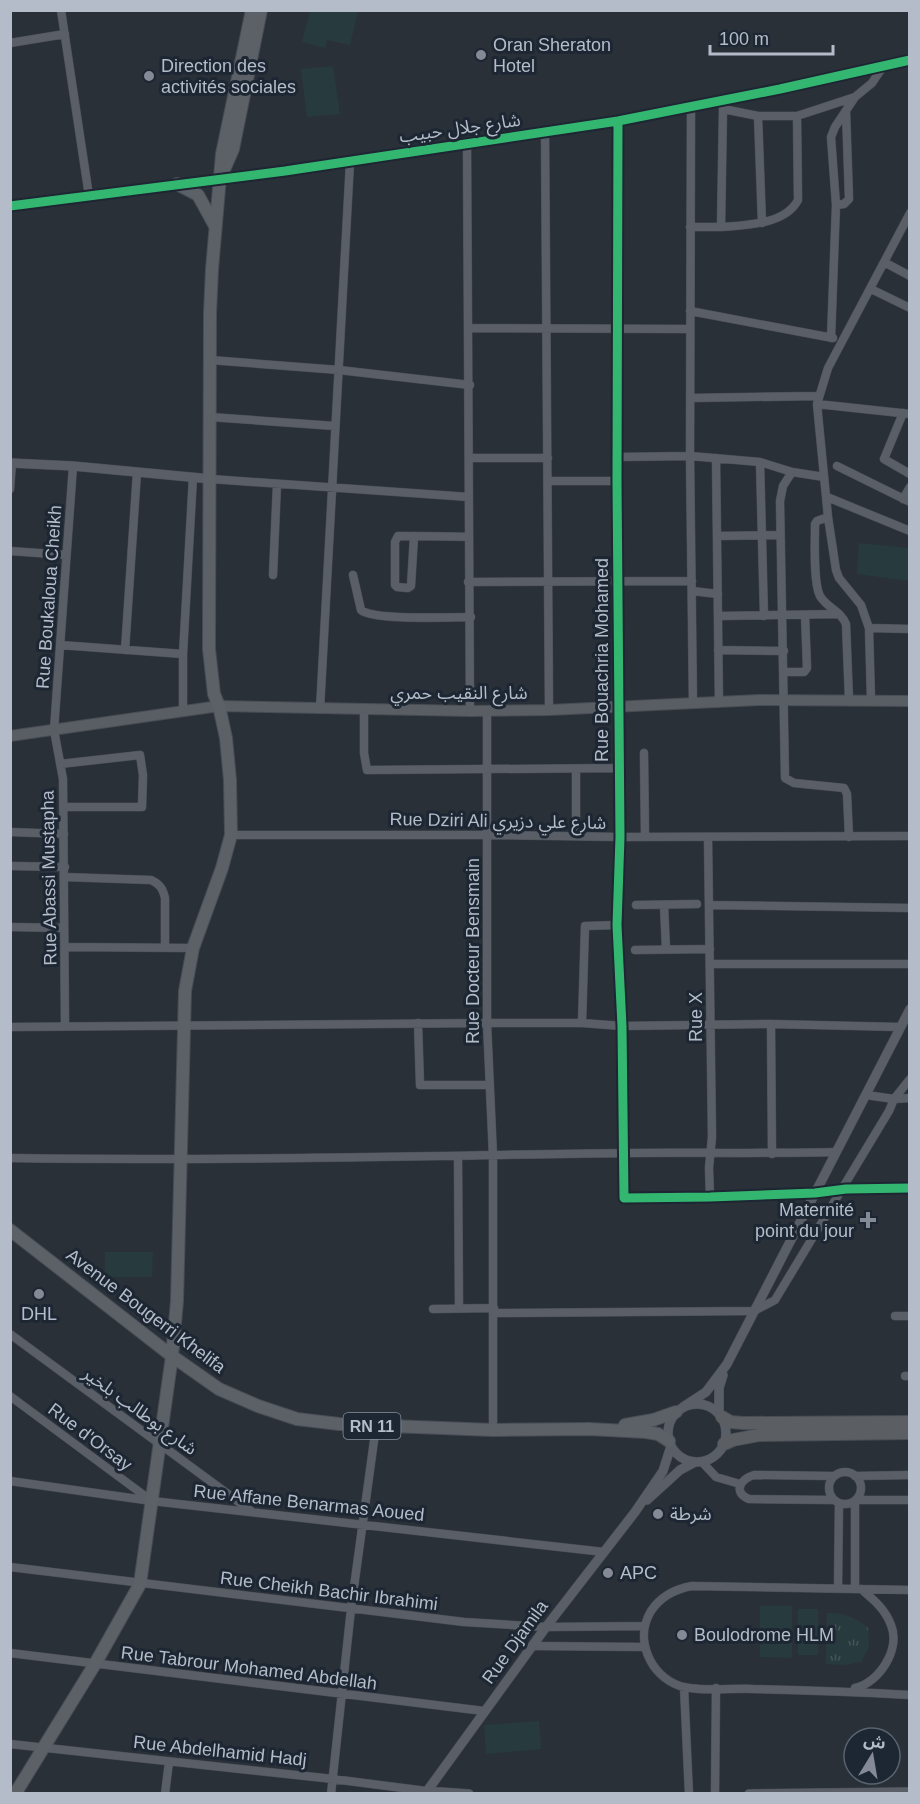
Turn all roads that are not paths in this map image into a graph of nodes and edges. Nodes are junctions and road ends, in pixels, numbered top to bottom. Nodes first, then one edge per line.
1 (61, 10) edge
2 (252, 10) edge
3 (261, 10) edge
4 (65, 34) junction
5 (10, 42) edge
6 (909, 60) edge
7 (882, 68) junction
8 (855, 97) junction
9 (722, 105) junction
10 (691, 107) junction
11 (846, 111) junction
12 (759, 116) junction
13 (797, 116) junction
14 (618, 121) junction
15 (545, 132) junction
16 (468, 144) junction
17 (350, 162) junction
18 (220, 179) junction
19 (177, 184) junction
20 (89, 196) junction
21 (836, 205) junction
22 (10, 206) edge
23 (909, 213) edge
24 (762, 223) junction
25 (215, 226) junction
26 (690, 227) junction
27 (721, 227) junction
28 (885, 262) junction
29 (909, 276) edge
30 (871, 289) junction
31 (909, 308) edge
32 (690, 311) junction
33 (470, 328) junction
34 (548, 329) junction
35 (690, 329) junction
36 (618, 330) junction
37 (831, 338) junction
38 (842, 340) junction
39 (210, 360) junction
40 (339, 370) junction
41 (470, 385) junction
42 (690, 398) junction
43 (817, 400) junction
44 (906, 413) edge
45 (210, 417) junction
46 (335, 426) junction
47 (690, 456) junction
48 (617, 457) junction
49 (469, 458) junction
50 (548, 458) junction
51 (716, 458) junction
52 (760, 462) junction
53 (11, 463) edge
54 (73, 466) junction
55 (837, 466) dead end
56 (137, 472) junction
57 (792, 472) junction
58 (909, 474) edge
59 (193, 477) junction
60 (824, 477) junction
61 (211, 479) junction
62 (548, 481) junction
63 (617, 481) junction
64 (277, 484) junction
65 (909, 487) edge
66 (333, 488) junction
67 (10, 489) edge
68 (469, 497) junction
69 (827, 497) junction
70 (906, 501) edge
71 (828, 517) junction
72 (909, 531) edge
73 (762, 534) junction
74 (779, 535) junction
75 (414, 536) junction
76 (718, 536) junction
77 (469, 537) junction
78 (10, 551) edge
79 (66, 555) junction
80 (273, 575) dead end
81 (353, 575) dead end
82 (549, 581) junction
83 (692, 581) junction
84 (468, 582) junction
85 (619, 582) junction
86 (692, 591) junction
87 (718, 594) junction
88 (839, 614) junction
89 (782, 615) junction
90 (805, 615) junction
91 (719, 616) junction
92 (764, 616) junction
93 (471, 617) junction
94 (869, 628) junction
95 (909, 629) edge
96 (60, 645) junction
97 (124, 650) junction
98 (718, 650) junction
99 (783, 651) junction
100 (183, 654) junction
101 (784, 672) junction
102 (784, 700) junction
103 (849, 700) junction
104 (871, 700) junction
105 (909, 700) edge
106 (719, 703) junction
107 (693, 704) junction
108 (219, 706) junction
109 (620, 706) junction
110 (320, 709) junction
111 (183, 710) junction
112 (364, 710) junction
113 (487, 710) junction
114 (549, 710) junction
115 (470, 711) junction
116 (54, 730) junction
117 (10, 736) edge
118 (644, 753) dead end
119 (60, 764) junction
120 (620, 768) junction
121 (576, 769) junction
122 (488, 770) junction
123 (63, 807) junction
124 (10, 832) edge
125 (64, 834) junction
126 (231, 835) junction
127 (488, 835) junction
128 (576, 836) junction
129 (909, 836) edge
130 (620, 837) junction
131 (645, 837) junction
132 (708, 837) junction
133 (849, 837) junction
134 (10, 866) edge
135 (65, 867) junction
136 (64, 877) junction
137 (697, 904) dead end
138 (636, 905) dead end
139 (664, 905) junction
140 (710, 905) junction
141 (909, 908) edge
142 (617, 925) junction
143 (10, 927) edge
144 (64, 928) junction
145 (65, 947) junction
146 (165, 948) junction
147 (193, 948) junction
148 (666, 949) junction
149 (710, 949) junction
150 (635, 950) dead end
151 (711, 964) junction
152 (909, 964) edge
153 (909, 1009) edge
154 (417, 1023) junction
155 (487, 1023) junction
156 (582, 1023) junction
157 (771, 1024) junction
158 (711, 1025) junction
159 (65, 1026) junction
160 (183, 1026) junction
161 (622, 1026) junction
162 (10, 1027) edge
163 (900, 1027) junction
164 (909, 1079) edge
165 (490, 1085) junction
166 (866, 1095) junction
167 (909, 1098) edge
168 (894, 1099) junction
169 (889, 1112) junction
170 (836, 1152) junction
171 (625, 1153) junction
172 (711, 1154) junction
173 (772, 1154) junction
174 (458, 1156) junction
175 (493, 1156) junction
176 (10, 1158) edge
177 (182, 1160) junction
178 (909, 1188) edge
179 (841, 1189) junction
180 (815, 1193) junction
181 (710, 1197) junction
182 (10, 1230) edge
183 (459, 1308) junction
184 (433, 1309) dead end
185 (494, 1310) junction
186 (754, 1311) junction
187 (894, 1316) dead end
188 (909, 1316) edge
189 (10, 1334) edge
190 (172, 1356) junction
191 (727, 1364) junction
192 (10, 1396) edge
193 (679, 1409) junction
194 (720, 1415) junction
195 (909, 1422) edge
196 (376, 1426) junction
197 (589, 1429) junction
198 (493, 1430) junction
199 (909, 1433) edge
200 (670, 1443) junction
201 (159, 1444) junction
202 (724, 1444) junction
203 (698, 1462) junction
204 (909, 1475) edge
205 (834, 1476) junction
206 (855, 1476) junction
207 (10, 1481) edge
208 (740, 1484) junction
209 (855, 1500) junction
210 (909, 1500) edge
211 (152, 1501) junction
212 (836, 1502) junction
213 (252, 1512) junction
214 (635, 1512) junction
215 (362, 1524) junction
216 (604, 1552) junction
217 (10, 1567) edge
218 (140, 1584) junction
219 (838, 1588) junction
220 (857, 1588) junction
221 (909, 1590) edge
222 (351, 1609) junction
223 (645, 1626) junction
224 (546, 1627) junction
225 (534, 1646) junction
226 (645, 1647) junction
227 (10, 1653) edge
228 (94, 1664) junction
229 (684, 1687) junction
230 (716, 1688) junction
231 (843, 1690) junction
232 (342, 1694) junction
233 (909, 1695) edge
234 (484, 1711) junction
235 (10, 1744) edge
236 (43, 1747) junction
237 (169, 1762) junction
238 (333, 1779) junction
239 (426, 1792) edge
240 (909, 1792) edge
241 (15, 1794) edge
242 (165, 1794) edge
243 (331, 1794) edge
244 (469, 1794) edge
245 (689, 1794) edge
246 (715, 1794) edge
247 (749, 1794) edge

1 - 4 street
2 - 18 main road
3 - 18 main road
4 - 5 street
4 - 20 street
6 - 7 street, شارع جلال حبيب
7 - 8 street
7 - 9 street, شارع جلال حبيب
8 - 11 street
8 - 13 street
9 - 10 street, شارع جلال حبيب
9 - 12 street
9 - 27 street
10 - 14 street, شارع جلال حبيب
10 - 26 street
11 - 21 street
11 - 21 street
12 - 13 street
12 - 24 street
13 - 24 street
14 - 15 street, شارع جلال حبيب
14 - 36 street, Rue Bouachria Mohamed
15 - 16 street, شارع جلال حبيب
15 - 34 street
16 - 17 street, شارع جلال حبيب
16 - 33 street
17 - 18 street, شارع جلال حبيب
17 - 40 street
18 - 19 street, شارع جلال حبيب
18 - 25 main road
19 - 20 street, شارع جلال حبيب
19 - 25 main road
20 - 22 street, شارع جلال حبيب
21 - 37 street
23 - 28 street
24 - 27 street
25 - 39 main road
26 - 27 street
26 - 32 street
28 - 29 street
28 - 30 street
30 - 31 street
30 - 38 street
32 - 35 street
32 - 37 street
33 - 34 street
33 - 41 street
34 - 36 street
34 - 50 street
35 - 36 street
35 - 42 street
36 - 48 street, Rue Bouachria Mohamed
37 - 38 street
38 - 43 street
39 - 40 street
39 - 45 main road
40 - 41 street
40 - 46 street
41 - 49 street
42 - 43 street
42 - 47 street
43 - 44 street
43 - 60 street
44 - 58 street
45 - 46 street
45 - 61 main road
46 - 66 street
47 - 48 street
47 - 51 street
47 - 83 street
48 - 63 street, Rue Bouachria Mohamed
49 - 50 street
49 - 68 street
50 - 62 street
51 - 52 street
51 - 76 street
52 - 57 street
52 - 73 street
53 - 54 street
53 - 67 street
54 - 56 street
54 - 79 street, Rue Boukaloua Cheikh
55 - 70 street
56 - 59 street
56 - 97 street
57 - 60 street
57 - 74 street
59 - 61 street
59 - 100 street
60 - 69 street
61 - 64 street
61 - 108 main road
62 - 63 street
62 - 82 street
63 - 85 street, Rue Bouachria Mohamed
64 - 66 street
64 - 80 street
65 - 70 street
66 - 68 street
66 - 110 street
68 - 77 street
69 - 71 street
69 - 72 street
71 - 88 street
71 - 94 street
73 - 74 street
73 - 76 street
73 - 92 street
74 - 89 street
75 - 75 street
75 - 77 street
76 - 87 street
77 - 84 street
78 - 79 street
79 - 96 street, Rue Boukaloua Cheikh
81 - 93 street
82 - 84 street
82 - 85 street
82 - 114 street
83 - 85 street
83 - 86 street
84 - 93 street
85 - 109 street, Rue Bouachria Mohamed
86 - 87 street
86 - 107 street
87 - 91 street
88 - 90 street
88 - 103 street
89 - 90 street
89 - 92 street
89 - 99 street
90 - 101 street
91 - 92 street
91 - 98 street
93 - 115 street
94 - 95 street
94 - 104 street
96 - 97 street
96 - 116 street, Rue Boukaloua Cheikh
97 - 100 street
98 - 99 street
98 - 106 street
99 - 101 street
100 - 111 street
101 - 102 street
102 - 103 main road, شارع النقيب حمري
102 - 106 main road, شارع النقيب حمري
102 - 133 street
103 - 104 main road, شارع النقيب حمري
104 - 105 main road, شارع النقيب حمري
106 - 107 main road, شارع النقيب حمري
107 - 109 main road, شارع النقيب حمري
108 - 110 main road, شارع النقيب حمري
108 - 111 main road, شارع النقيب حمري
108 - 126 main road
109 - 114 main road, شارع النقيب حمري
109 - 120 street, Rue Bouachria Mohamed
110 - 112 main road, شارع النقيب حمري
111 - 116 main road, شارع النقيب حمري
112 - 115 main road, شارع النقيب حمري
112 - 122 street
113 - 114 main road, شارع النقيب حمري
113 - 115 main road, شارع النقيب حمري
113 - 122 street, Rue Docteur Bensmain
116 - 117 main road, شارع النقيب حمري
116 - 119 street, Rue Abassi Mustapha
118 - 131 street
119 - 123 street, Rue Abassi Mustapha
119 - 123 street
120 - 121 street
120 - 130 street, Rue Bouachria Mohamed
121 - 122 street
121 - 128 street
122 - 127 street, Rue Docteur Bensmain
123 - 125 street, Rue Abassi Mustapha
124 - 125 street
125 - 135 street, Rue Abassi Mustapha
126 - 127 street, Rue Dziri Ali شارع علي دزيري
126 - 147 main road
127 - 128 street, Rue Dziri Ali شارع علي دزيري
127 - 155 street, Rue Docteur Bensmain
128 - 130 street, Rue Dziri Ali شارع علي دزيري
129 - 133 street, Rue Dziri Ali شارع علي دزيري
130 - 131 street, Rue Dziri Ali شارع علي دزيري
130 - 142 street, Rue Bouachria Mohamed
131 - 132 street, Rue Dziri Ali شارع علي دزيري
132 - 133 street, Rue Dziri Ali شارع علي دزيري
132 - 140 street, Rue X
134 - 135 street
135 - 136 street, Rue Abassi Mustapha
136 - 144 street, Rue Abassi Mustapha
136 - 146 street
137 - 139 street
138 - 139 street
139 - 148 street
140 - 141 street
140 - 149 street, Rue X
142 - 156 street
142 - 161 street, Rue Bouachria Mohamed
143 - 144 street
144 - 145 street, Rue Abassi Mustapha
145 - 146 street
145 - 159 street, Rue Abassi Mustapha
146 - 147 street
147 - 160 main road
148 - 149 street
148 - 150 street
149 - 151 street, Rue X
151 - 152 street
151 - 158 street, Rue X
153 - 163 street
154 - 155 street
154 - 160 street
154 - 165 street
155 - 156 street
155 - 165 street, Rue Docteur Bensmain
156 - 161 street
157 - 158 street
157 - 163 street
157 - 173 street
158 - 161 street
158 - 172 street, Rue X
159 - 160 street
159 - 162 street
160 - 177 main road
161 - 171 street, Rue Bouachria Mohamed
163 - 166 street
164 - 168 street
165 - 175 street, Rue Docteur Bensmain
166 - 168 street
166 - 170 street
167 - 168 street
167 - 169 street
168 - 169 street
169 - 179 street
170 - 173 street
170 - 180 street
171 - 172 street
171 - 175 street
171 - 181 street, Rue Bouachria Mohamed
172 - 173 street
172 - 181 street, Rue X
174 - 175 street
174 - 177 street
174 - 183 street
175 - 185 street, Rue Docteur Bensmain
176 - 177 street
177 - 190 main road
178 - 179 street
179 - 180 street
179 - 186 street
180 - 181 street
180 - 186 street
182 - 190 main road, Avenue Bougerri Khelifa / RN 11
183 - 184 street
183 - 185 street
185 - 186 street
185 - 198 street, Rue Docteur Bensmain
186 - 191 street
187 - 188 street
189 - 201 street, شارع بوطالب بلخير
190 - 196 main road, Avenue Bougerri Khelifa / RN 11
190 - 201 main road
191 - 193 street
191 - 194 street
192 - 211 street, Rue d'Orsay
193 - 194 street
193 - 197 main road, Avenue Bougerri Khelifa / RN 11
193 - 200 street
194 - 195 highway
194 - 202 street
196 - 198 main road, Avenue Bougerri Khelifa / RN 11
196 - 215 street
197 - 198 main road, Avenue Bougerri Khelifa / RN 11
197 - 200 main road, Avenue Bougerri Khelifa / RN 11
199 - 202 highway
200 - 203 street
200 - 214 street
201 - 211 main road
201 - 213 street, شارع بوطالب بلخير
202 - 203 street
203 - 208 street
203 - 214 street
204 - 206 street
205 - 206 street
205 - 208 street
205 - 212 street
206 - 209 street
207 - 211 street, Rue Affane Benarmas Aoued
208 - 212 street
209 - 210 street
209 - 212 street
209 - 220 street
211 - 213 street, Rue Affane Benarmas Aoued
211 - 218 main road
212 - 219 street
213 - 215 street, Rue Affane Benarmas Aoued
214 - 216 street, Rue Djamila
215 - 216 street, Rue Affane Benarmas Aoued
215 - 222 street
216 - 224 street, Rue Djamila
217 - 218 street, Rue Cheikh Bachir Ibrahimi
218 - 222 street, Rue Cheikh Bachir Ibrahimi
218 - 228 main road
219 - 220 street
219 - 223 street
220 - 221 street
220 - 231 street
222 - 224 street, Rue Cheikh Bachir Ibrahimi
222 - 232 street
223 - 224 street, Rue Cheikh Bachir Ibrahimi
223 - 226 street
224 - 225 street, Rue Djamila
225 - 226 street
225 - 234 street, Rue Djamila
226 - 229 street
227 - 228 street, Rue Tabrour Mohamed Abdellah
228 - 232 street, Rue Tabrour Mohamed Abdellah
228 - 236 main road
229 - 230 street
229 - 245 street
230 - 231 street
230 - 246 street
231 - 233 street
232 - 234 street, Rue Tabrour Mohamed Abdellah
232 - 238 street
234 - 239 street, Rue Djamila
235 - 236 street, Rue Abdelhamid Hadj
236 - 237 street, Rue Abdelhamid Hadj
236 - 241 main road
237 - 238 street, Rue Abdelhamid Hadj
237 - 242 street
238 - 239 street, Rue Abdelhamid Hadj
238 - 243 street
239 - 244 street
240 - 247 street

